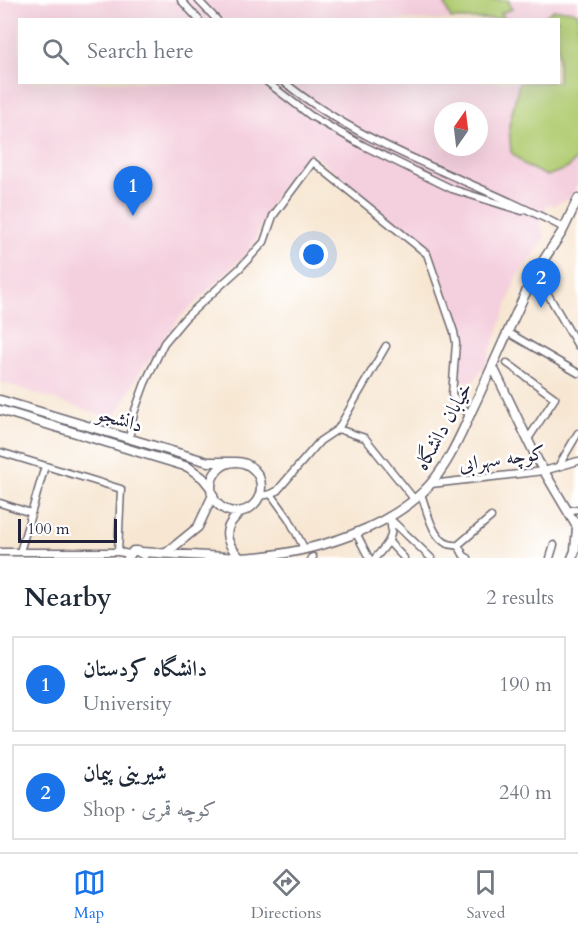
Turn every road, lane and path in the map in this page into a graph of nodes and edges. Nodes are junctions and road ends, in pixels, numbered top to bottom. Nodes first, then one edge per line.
1 (181, 0) edge
2 (198, 0) edge
3 (197, 18) edge
4 (215, 18) edge
5 (270, 84) edge
6 (286, 84) edge
7 (368, 136) junction
8 (364, 146) junction
9 (578, 199) edge
10 (542, 216) junction
11 (578, 216) edge
12 (564, 228) junction
13 (539, 279) dead end
14 (509, 333) junction
15 (386, 346) dead end
16 (578, 346) edge
17 (507, 363) dead end
18 (493, 367) junction
19 (578, 373) edge
20 (0, 400) edge
21 (0, 410) edge
22 (470, 416) junction
23 (338, 429) junction
24 (578, 433) edge
25 (129, 439) junction
26 (528, 439) junction
27 (0, 452) edge
28 (578, 461) edge
29 (233, 462) junction
30 (45, 466) junction
31 (558, 467) junction
32 (544, 471) junction
33 (431, 483) junction
34 (212, 492) junction
35 (271, 494) junction
36 (260, 496) junction
37 (418, 496) junction
38 (0, 503) edge
39 (578, 509) edge
40 (242, 511) junction
41 (567, 511) junction
42 (31, 513) junction
43 (388, 517) junction
44 (491, 517) dead end
45 (356, 533) junction
46 (389, 542) junction
47 (458, 545) junction
48 (554, 545) dead end
49 (304, 548) junction
50 (0, 552) edge
51 (20, 552) junction
52 (118, 552) junction
53 (165, 554) junction
54 (143, 555) edge
55 (129, 556) edge
56 (193, 557) edge
57 (154, 558) edge
58 (240, 558) edge
59 (369, 558) edge
60 (375, 558) edge
61 (404, 558) edge
62 (430, 558) edge
63 (468, 558) edge
64 (550, 558) edge
65 (572, 558) edge

1 - 3 street
2 - 4 street
5 - 8 street
6 - 7 street
7 - 8 street
7 - 10 street
8 - 10 street
9 - 12 street, خیابان دانشگاه
10 - 12 street
11 - 12 street, خیابان دانشگاه
12 - 14 street, خیابان دانشگاه
13 - 16 street
14 - 18 street, خیابان دانشگاه
14 - 19 street
15 - 23 street
17 - 26 street
18 - 22 street, خیابان دانشگاه
18 - 26 street
20 - 25 street, دانشجو
21 - 34 street, دانشجو
22 - 25 street
22 - 33 street, خیابان دانشگاه
23 - 35 street
23 - 37 street
24 - 31 street
25 - 29 street, دانشجو
26 - 32 street
27 - 30 street
28 - 31 street, کوچه سهرابی
29 - 34 street
29 - 36 street
30 - 42 street
30 - 52 street
31 - 32 street, کوچه سهرابی
32 - 33 street, کوچه سهرابی
32 - 41 street
33 - 37 street, خیابان دانشگاه
34 - 40 street
34 - 53 street
35 - 36 street
35 - 49 street
36 - 40 street
37 - 43 street, خیابان دانشگاه
37 - 47 street
38 - 42 street
39 - 41 street
40 - 58 street
41 - 65 street
42 - 51 street
43 - 45 street, خیابان دانشگاه
43 - 46 street
43 - 62 street
44 - 47 street
45 - 49 street, خیابان دانشگاه
45 - 59 street
46 - 60 street
46 - 61 street
47 - 63 street
48 - 64 street
49 - 58 street, خیابان دانشگاه
50 - 51 street
51 - 52 street
52 - 55 street
53 - 54 street, خیابان دانشگاه
53 - 56 street, خیابان دانشگاه
53 - 57 street, خیابان دانشگاه
54 - 55 street, خیابان دانشگاه
56 - 58 street, خیابان دانشگاه

